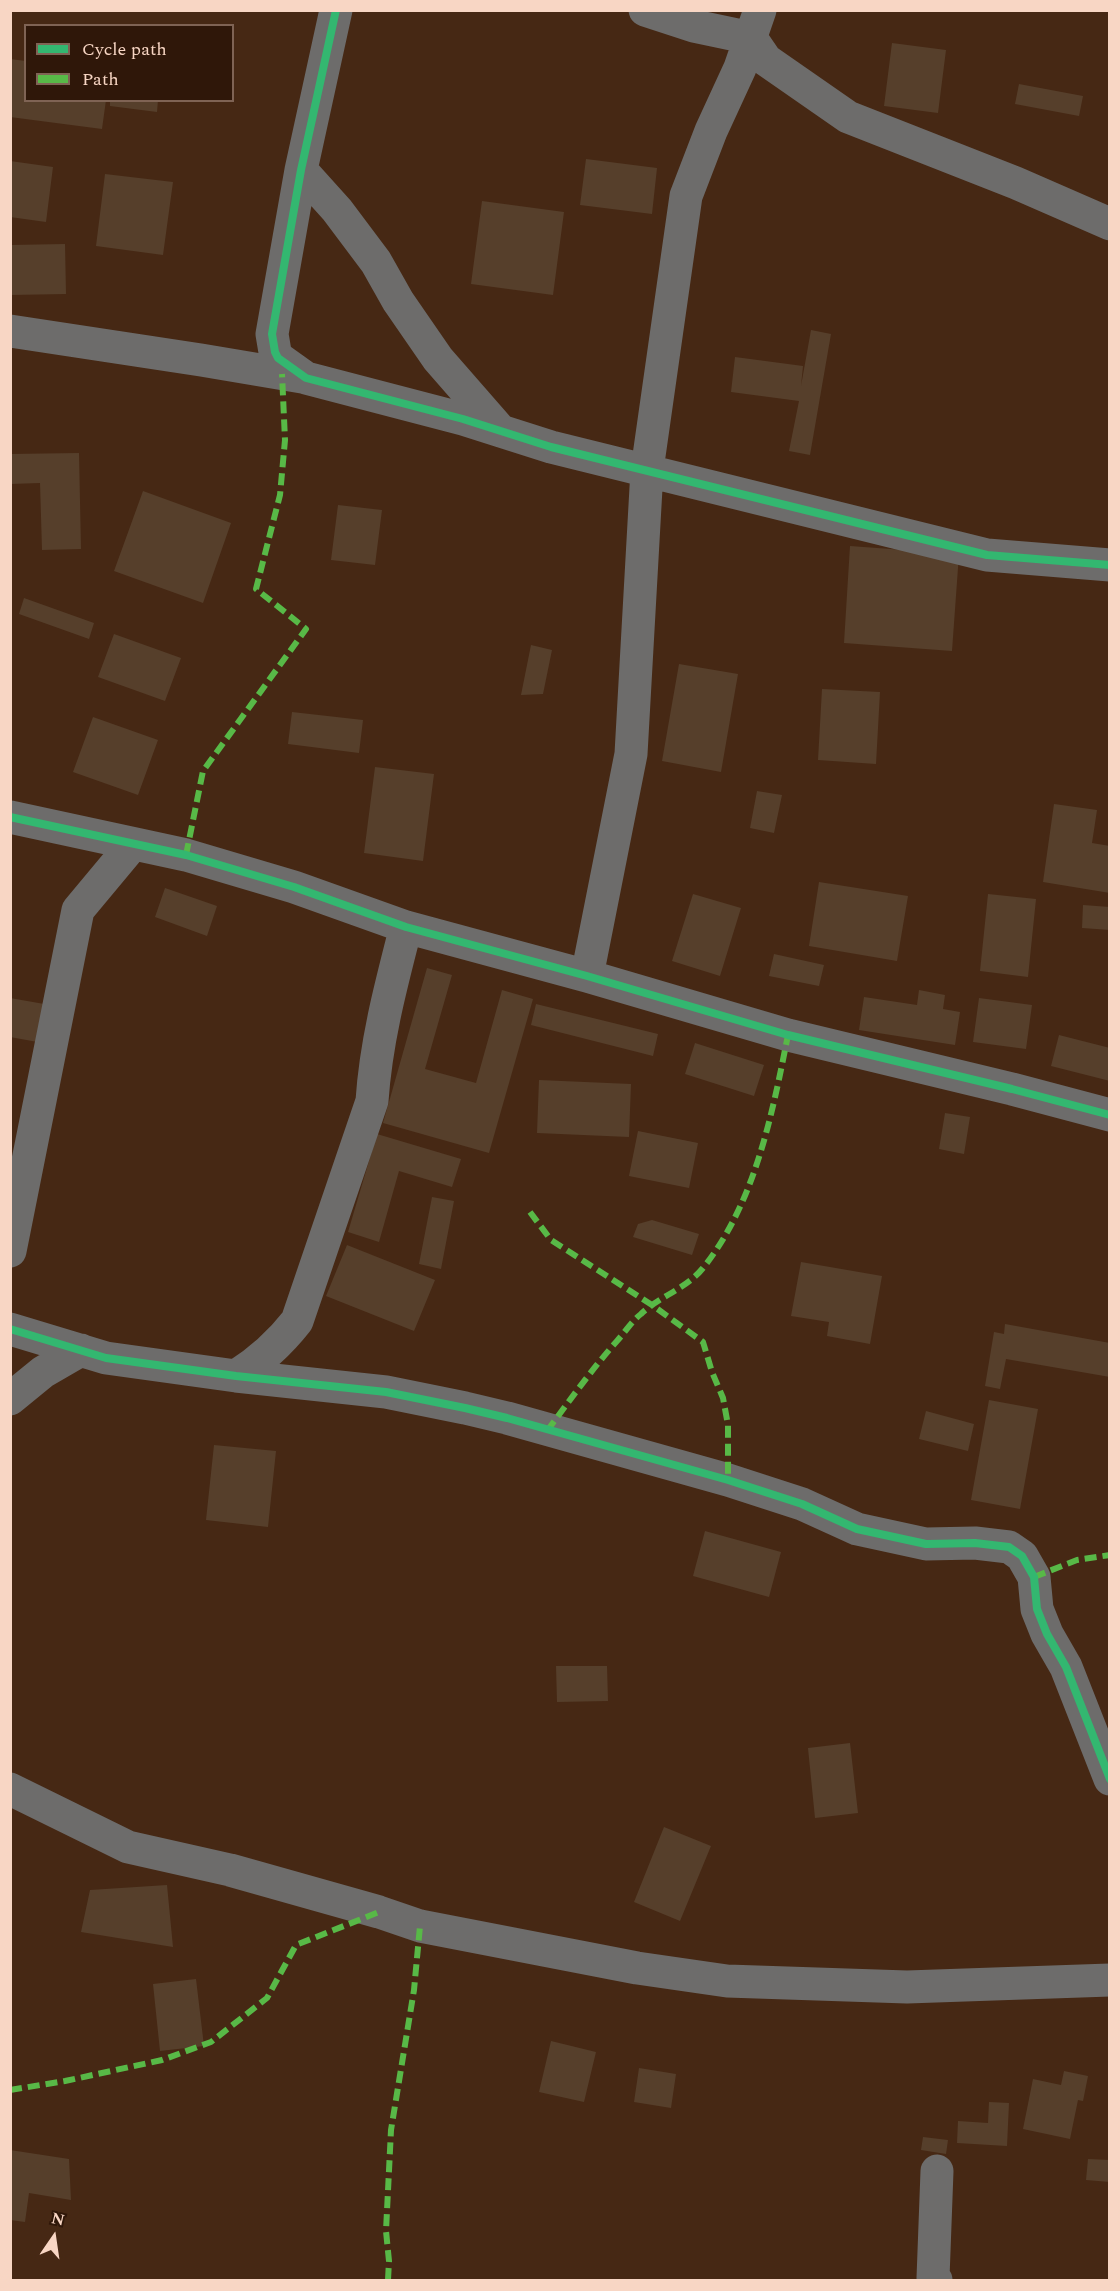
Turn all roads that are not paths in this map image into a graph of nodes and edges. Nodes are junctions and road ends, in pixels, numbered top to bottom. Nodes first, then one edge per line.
1 (336, 10) edge
2 (645, 10) edge
3 (755, 24) edge
4 (301, 170) junction
5 (1110, 224) edge
6 (10, 331) edge
7 (306, 378) junction
8 (501, 431) junction
9 (647, 470) junction
10 (1110, 565) edge
11 (10, 817) edge
12 (133, 844) junction
13 (406, 927) junction
14 (587, 976) junction
15 (1110, 1115) edge
16 (10, 1251) edge
17 (10, 1329) edge
18 (81, 1350) junction
19 (10, 1364) edge
20 (236, 1376) junction
21 (10, 1383) edge
22 (10, 1399) edge
23 (1110, 1779) edge
24 (10, 1789) edge
25 (1110, 1980) edge
26 (938, 2171) dead end
27 (936, 2280) edge

1 - 4 street
2 - 3 street
3 - 5 street
3 - 9 street
4 - 7 street
4 - 8 street
6 - 7 street
7 - 8 street
8 - 9 street
9 - 10 street
9 - 14 street
11 - 12 street
12 - 13 street
12 - 16 street
13 - 14 street
13 - 20 street
14 - 15 street
17 - 18 street
18 - 20 street
18 - 22 street
19 - 21 street
20 - 23 street
24 - 25 street
26 - 27 street

